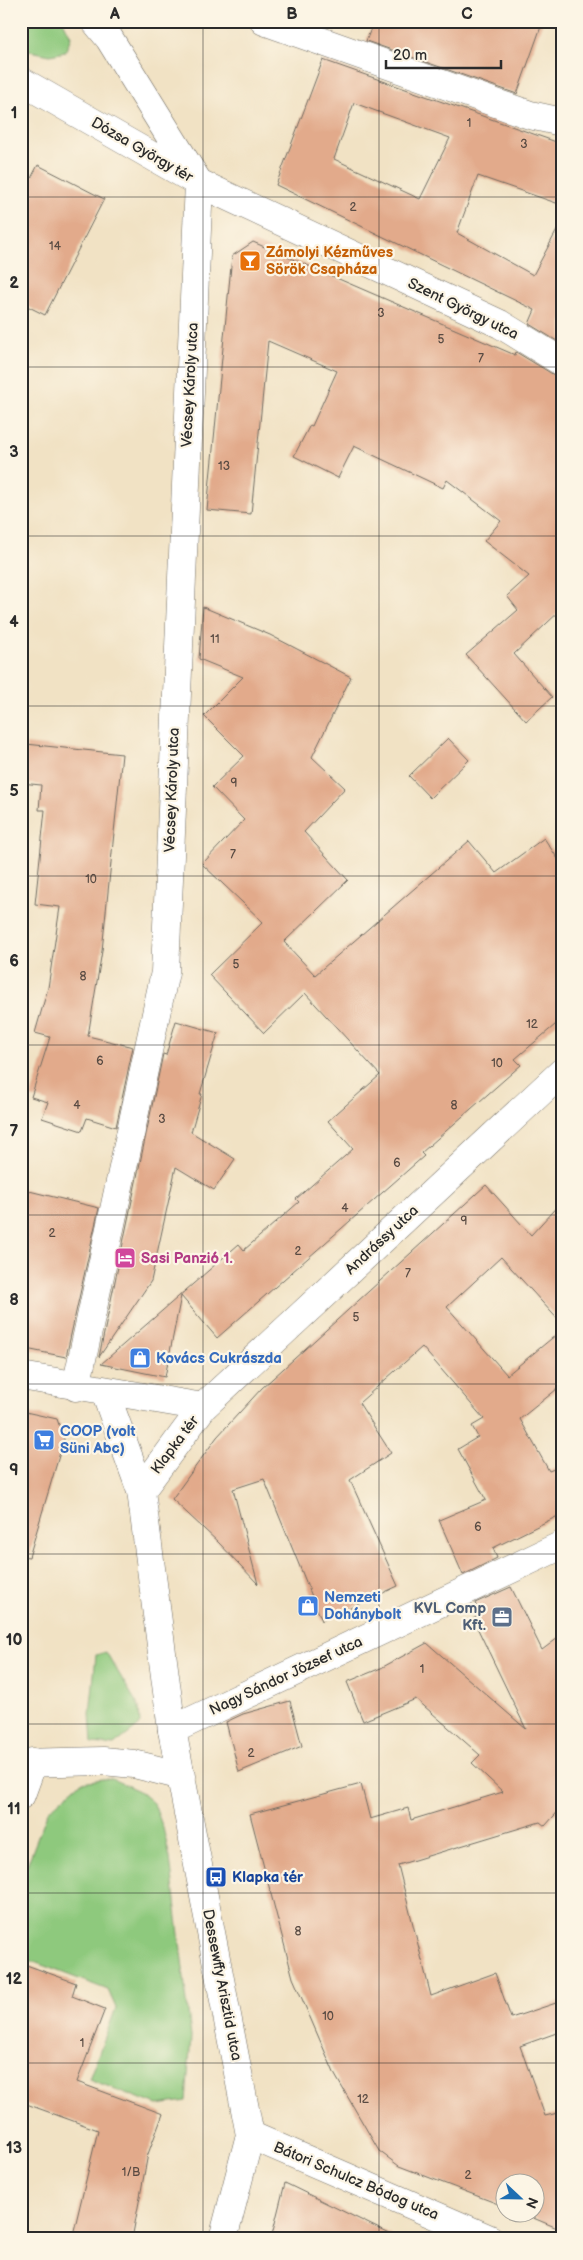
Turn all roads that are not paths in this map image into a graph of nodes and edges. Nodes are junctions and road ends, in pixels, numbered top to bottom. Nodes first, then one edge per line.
1 (95, 21) edge
2 (264, 21) edge
3 (21, 81) edge
4 (562, 122) edge
5 (199, 183) junction
6 (562, 362) edge
7 (562, 1072) edge
8 (21, 1376) edge
9 (76, 1387) junction
10 (105, 1392) junction
11 (203, 1407) junction
12 (141, 1491) junction
13 (562, 1545) edge
14 (172, 1730) junction
15 (27, 1762) edge
16 (182, 1776) junction
17 (21, 1795) edge
18 (250, 2135) junction
19 (224, 2239) edge
20 (490, 2239) edge

1 - 5 street, Dózsa György tér
2 - 4 street
3 - 5 street, Dózsa György tér
5 - 6 street, Szent György utca
5 - 9 street, Vécsey Károly utca
7 - 11 street, Andrássy utca
8 - 9 street, Klapka tér
9 - 10 street, Klapka tér
10 - 11 street, Klapka tér
10 - 12 street, Klapka tér
11 - 12 street, Klapka tér
12 - 14 street, Klapka tér
13 - 14 street, Nagy Sándor József utca
14 - 16 street, Dessewffy Arisztid utca
15 - 16 street
15 - 17 street
16 - 18 street, Dessewffy Arisztid utca
18 - 19 street, Dessewffy Arisztid utca
18 - 20 street, Bátori Schulcz Bódog utca

